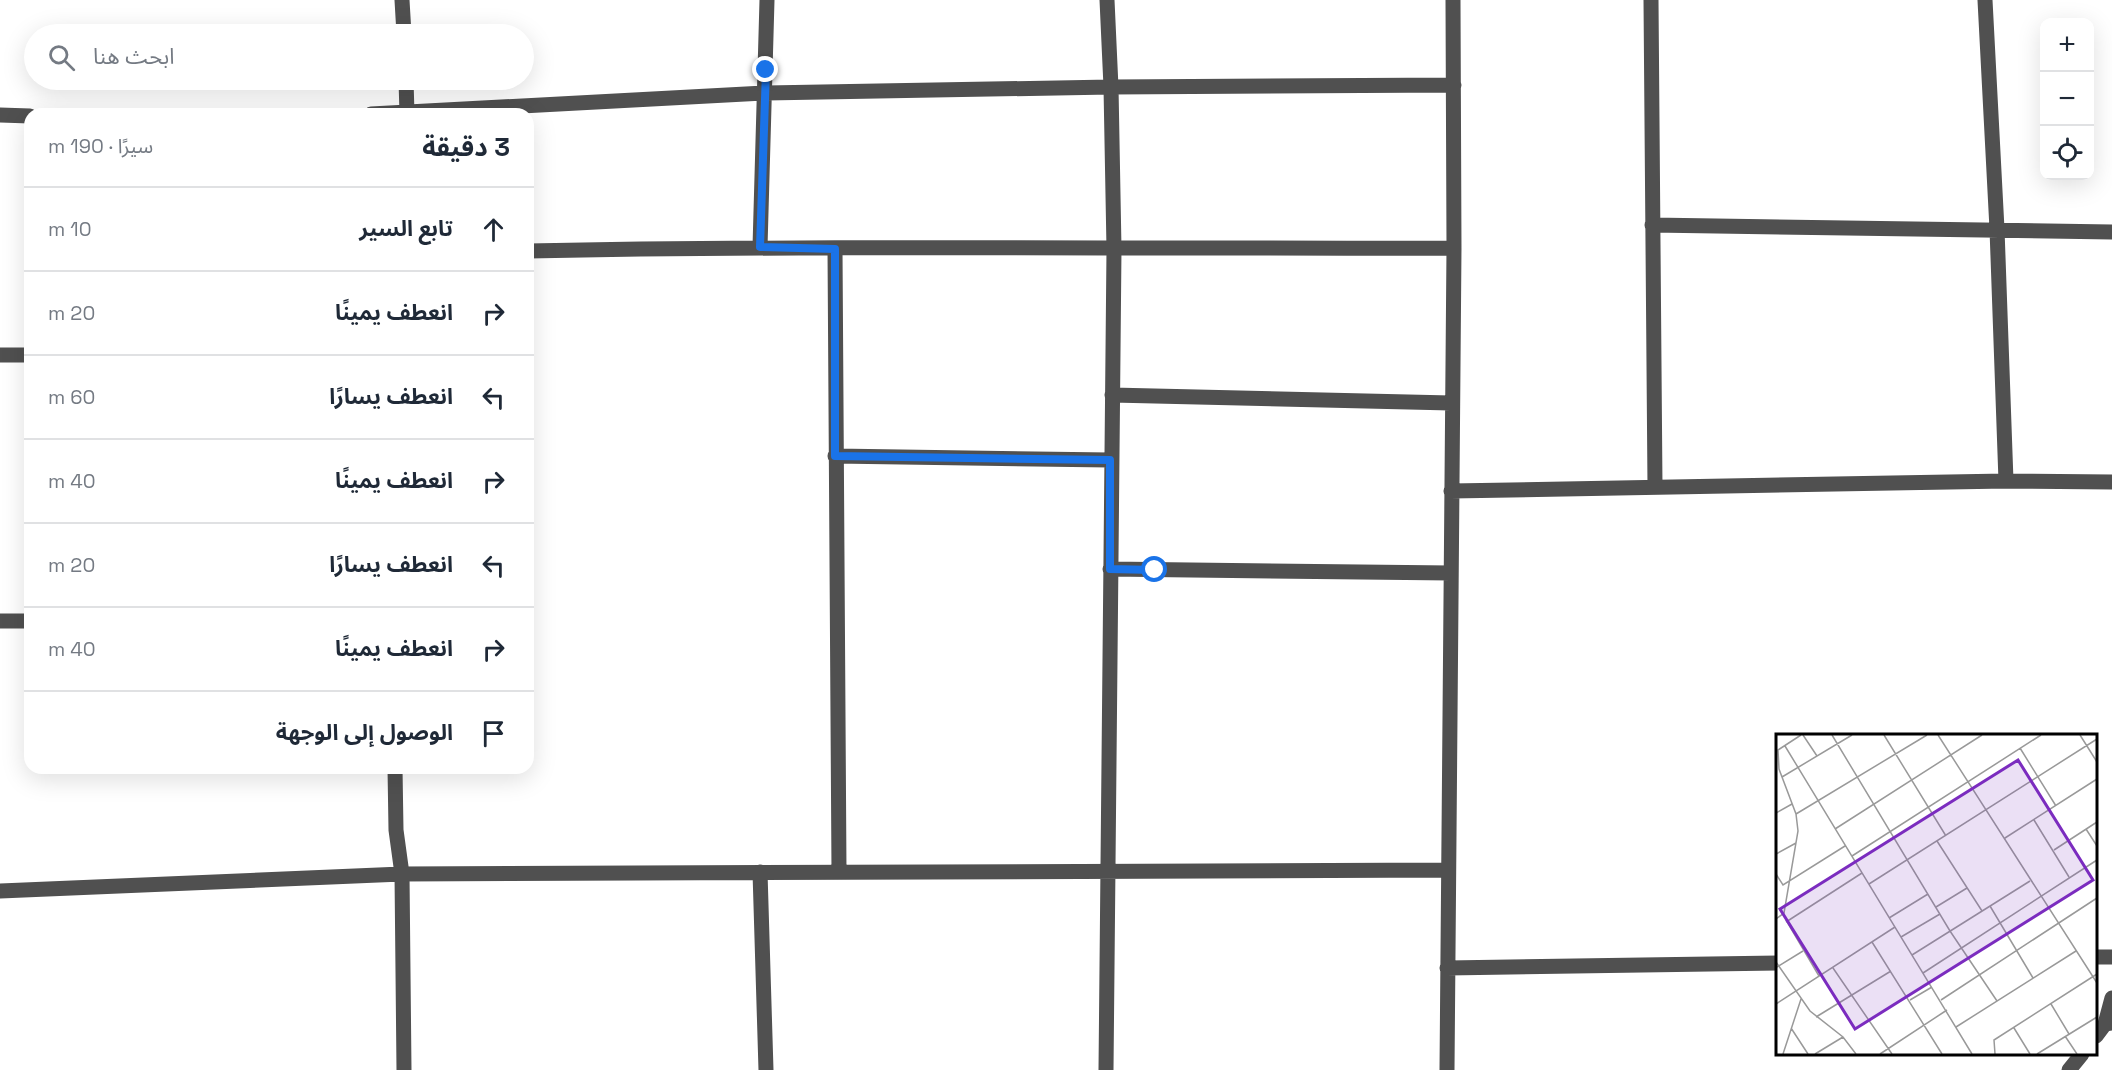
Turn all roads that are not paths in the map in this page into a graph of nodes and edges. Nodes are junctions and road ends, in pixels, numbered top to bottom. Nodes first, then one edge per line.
1 (402, 0) edge
2 (767, 0) edge
3 (1107, 0) edge
4 (1453, 0) edge
5 (1651, 0) edge
6 (1984, 0) edge
7 (403, 24) edge
8 (1454, 85) junction
9 (1111, 87) junction
10 (406, 90) edge
11 (766, 93) junction
12 (407, 108) edge
13 (510, 108) edge
14 (0, 115) edge
15 (24, 116) edge
16 (1652, 225) junction
17 (1997, 229) junction
18 (2112, 232) edge
19 (760, 247) junction
20 (1454, 248) junction
21 (835, 249) junction
22 (1113, 249) junction
23 (534, 250) edge
24 (0, 355) edge
25 (24, 355) edge
26 (1112, 395) junction
27 (1451, 403) junction
28 (835, 456) junction
29 (1110, 460) junction
30 (2006, 480) junction
31 (2112, 482) edge
32 (1655, 487) junction
33 (1451, 491) junction
34 (1110, 569) junction
35 (1451, 573) junction
36 (0, 621) edge
37 (24, 621) edge
38 (395, 774) edge
39 (1448, 870) junction
40 (1106, 871) junction
41 (760, 872) junction
42 (839, 872) junction
43 (402, 874) junction
44 (0, 891) edge
45 (1776, 963) edge
46 (1447, 968) junction
47 (2112, 998) edge
48 (2104, 1028) edge
49 (2080, 1055) edge
50 (404, 1070) edge
51 (766, 1070) edge
52 (1106, 1070) edge
53 (1447, 1070) edge
54 (2069, 1070) edge

1 - 7 street
2 - 11 street
3 - 9 street
4 - 8 street
5 - 16 street
6 - 17 street
8 - 9 street
8 - 20 street
9 - 11 street
9 - 22 street
10 - 12 street
11 - 13 street
11 - 19 street
14 - 15 street
16 - 17 street
16 - 32 street
17 - 18 street
17 - 30 street
19 - 21 street
19 - 23 street
20 - 22 street
20 - 27 street
21 - 22 street
21 - 28 street
22 - 26 street
24 - 25 street
26 - 27 street
26 - 29 street
27 - 33 street
28 - 29 street
28 - 42 street
29 - 34 street
30 - 31 street
30 - 32 street
32 - 33 street
33 - 35 street
34 - 35 street
34 - 40 street
35 - 39 street
36 - 37 street
38 - 43 street
39 - 40 street
39 - 46 street
40 - 42 street
40 - 52 street
41 - 42 street
41 - 43 street
41 - 51 street
43 - 44 street
43 - 50 street
45 - 46 street
46 - 53 street
47 - 48 street
49 - 54 street

